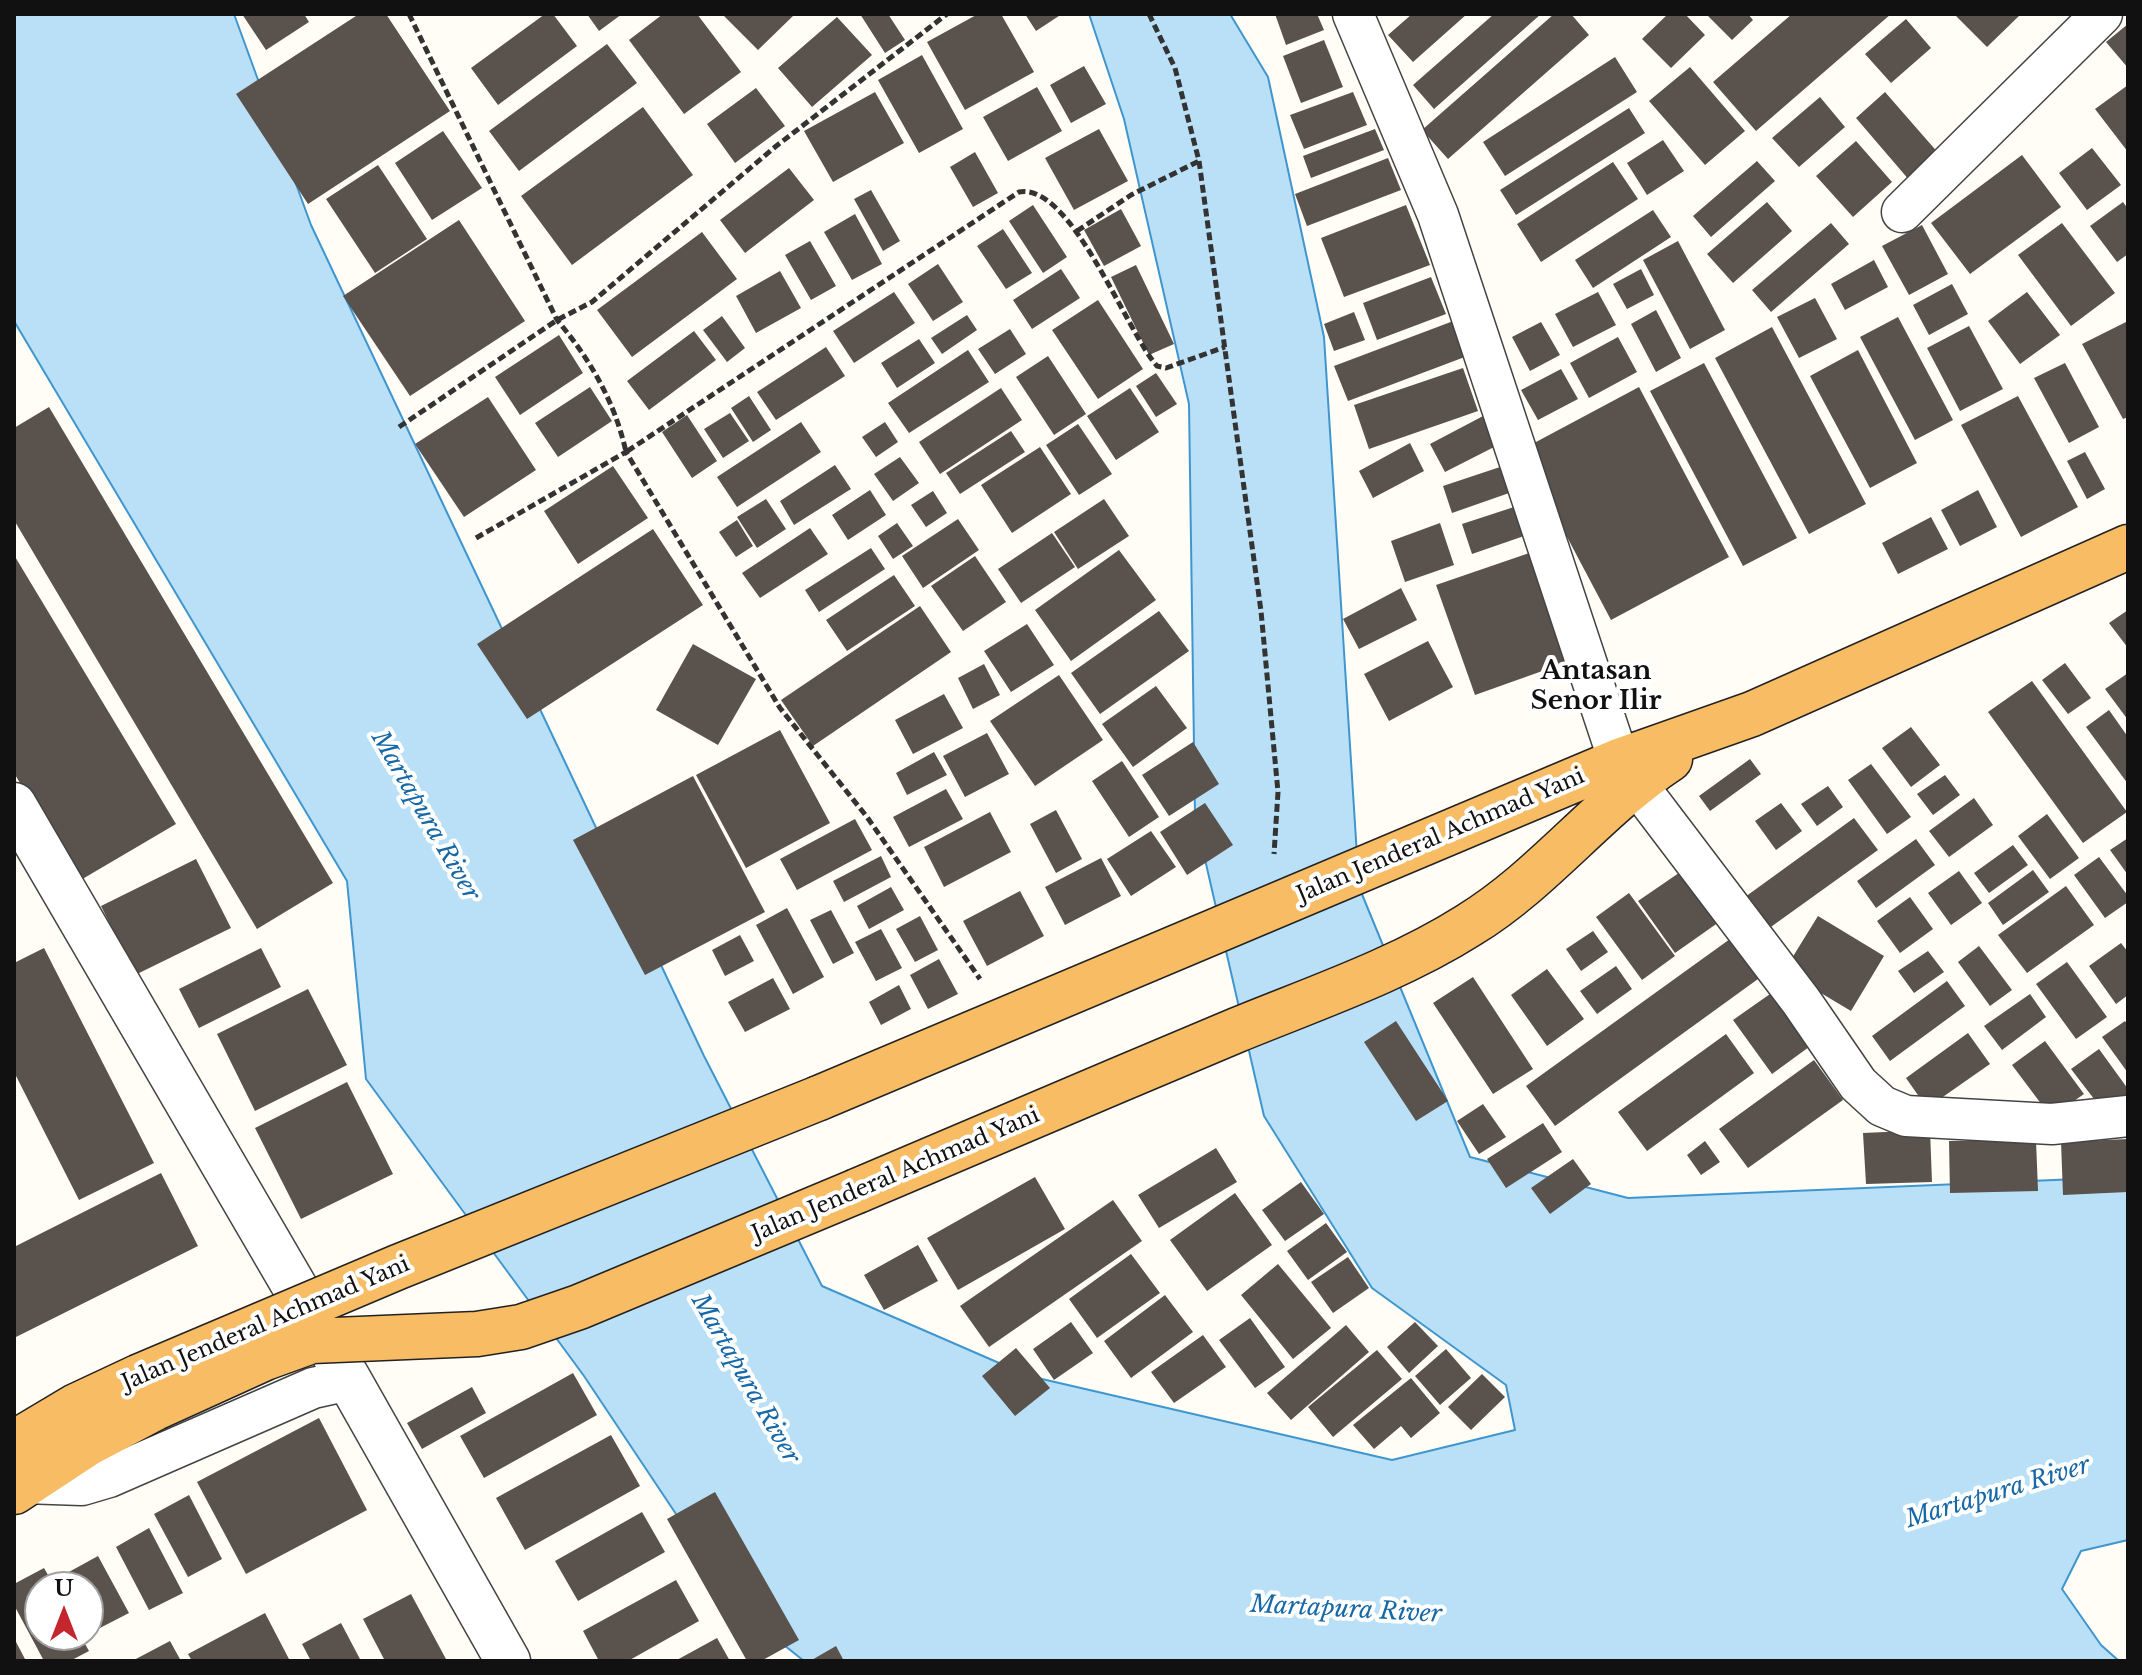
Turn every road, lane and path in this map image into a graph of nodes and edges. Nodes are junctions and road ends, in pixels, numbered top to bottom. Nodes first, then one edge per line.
1 (409, 14) edge
2 (947, 14) edge
3 (1149, 14) edge
4 (1353, 14) edge
5 (2102, 14) edge
6 (1199, 161) junction
7 (1902, 212) dead end
8 (1077, 231) junction
9 (557, 320) junction
10 (1225, 347) junction
11 (399, 427) dead end
12 (626, 452) junction
13 (476, 538) dead end
14 (2128, 547) edge
15 (1626, 772) junction
16 (14, 805) edge
17 (1276, 905) junction
18 (1008, 1016) junction
19 (2128, 1116) edge
20 (349, 1380) junction
21 (146, 1392) junction
22 (17, 1473) edge
23 (508, 1661) edge

1 - 9 path
2 - 9 path
3 - 6 path
4 - 15 street
5 - 7 street
6 - 8 path
6 - 10 path
8 - 10 path
8 - 12 path
9 - 11 path
9 - 12 path
10 - 17 path
12 - 13 path
12 - 18 path
14 - 15 highway, Jalan Jenderal Achmad Yani
15 - 17 highway, Jalan Jenderal Achmad Yani
15 - 19 street
15 - 21 highway, Jalan Jenderal Achmad Yani, bridge
16 - 20 street
17 - 18 highway, Jalan Jenderal Achmad Yani
18 - 21 highway, Jalan Jenderal Achmad Yani, bridge
20 - 22 street
20 - 23 street
21 - 22 highway, Jalan Jenderal Achmad Yani

